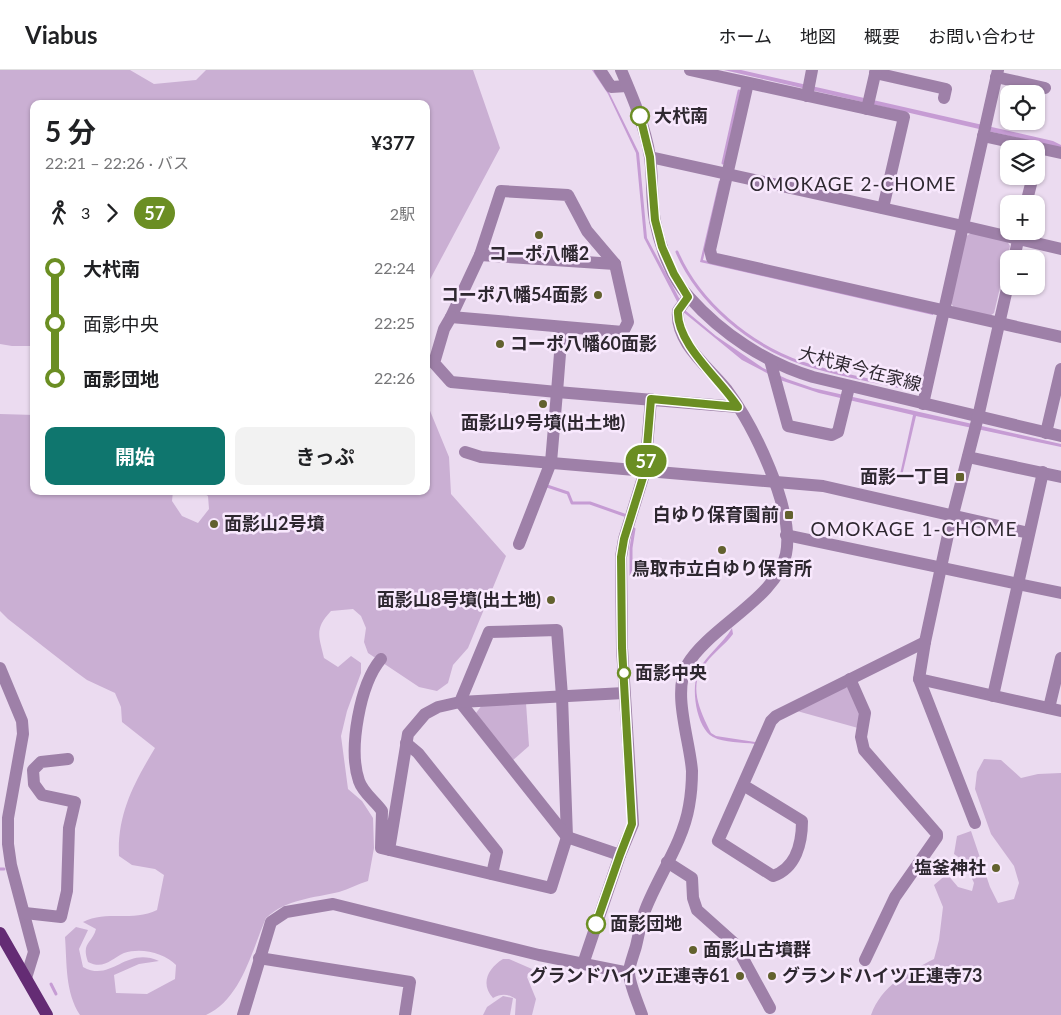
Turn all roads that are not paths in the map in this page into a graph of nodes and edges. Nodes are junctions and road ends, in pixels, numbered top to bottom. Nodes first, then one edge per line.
1 (600, 70) edge
2 (621, 70) edge
3 (690, 70) edge
4 (812, 70) edge
5 (704, 71) edge
6 (875, 71) edge
7 (997, 74) edge
8 (748, 83) junction
9 (1035, 85) edge
10 (627, 86) junction
11 (807, 96) junction
12 (944, 98) dead end
13 (867, 109) junction
14 (983, 136) junction
15 (1000, 142) edge
16 (1061, 153) edge
17 (1045, 154) edge
18 (650, 157) junction
19 (728, 174) junction
20 (883, 208) junction
21 (963, 226) junction
22 (1000, 232) edge
23 (1034, 240) edge
24 (1061, 249) edge
25 (480, 255) junction
26 (616, 264) junction
27 (1006, 295) edge
28 (688, 297) junction
29 (944, 310) junction
30 (452, 317) junction
31 (999, 323) junction
32 (562, 328) junction
33 (1061, 337) edge
34 (770, 360) junction
35 (1061, 369) edge
36 (557, 392) junction
37 (847, 394) junction
38 (651, 399) junction
39 (923, 404) junction
40 (738, 407) junction
41 (978, 417) junction
42 (1046, 433) junction
43 (1061, 436) edge
44 (465, 452) dead end
45 (968, 457) junction
46 (551, 462) junction
47 (645, 471) junction
48 (1043, 472) junction
49 (1061, 477) edge
50 (775, 483) junction
51 (953, 516) junction
52 (1029, 533) junction
53 (786, 535) junction
54 (519, 544) dead end
55 (941, 567) junction
56 (1019, 584) junction
57 (1061, 593) edge
58 (925, 642) junction
59 (1061, 658) edge
60 (381, 659) dead end
61 (0, 668) edge
62 (850, 679) junction
63 (919, 679) junction
64 (624, 693) junction
65 (562, 696) junction
66 (993, 696) junction
67 (460, 702) junction
68 (1055, 710) edge
69 (406, 743) junction
70 (68, 759) dead end
71 (16, 768) junction
72 (34, 772) junction
73 (743, 785) junction
74 (975, 823) dead end
75 (567, 837) junction
76 (389, 850) junction
77 (620, 855) junction
78 (667, 862) junction
79 (492, 874) junction
80 (25, 913) junction
81 (0, 933) edge
82 (260, 958) junction
83 (865, 960) dead end
84 (583, 964) junction
85 (629, 974) junction
86 (26, 978) junction
87 (770, 1008) dead end
88 (48, 1015) edge
89 (243, 1015) edge
90 (405, 1015) edge
91 (642, 1015) edge

1 - 10 street
2 - 10 street, 大杙東今在家線
3 - 5 street
4 - 11 street
5 - 8 street
6 - 12 street
6 - 13 street
7 - 9 street
7 - 14 street
8 - 11 street
8 - 19 street
10 - 18 street, 大杙東今在家線
11 - 13 street
13 - 20 street
14 - 15 street
14 - 21 street
16 - 17 street
18 - 19 street
18 - 28 street, 大杙東今在家線
19 - 20 street
19 - 29 street
20 - 21 street
21 - 22 street
21 - 29 street
23 - 24 street
25 - 26 street
25 - 26 street
25 - 30 street
26 - 32 street
27 - 31 street
28 - 34 street, 大杙東今在家線
28 - 40 street
29 - 31 street
29 - 39 street
30 - 32 street
30 - 36 street
31 - 33 street
31 - 41 street
32 - 36 street
34 - 37 street, 大杙東今在家線
34 - 37 street
35 - 42 street
36 - 38 street
36 - 46 street
37 - 39 street, 大杙東今在家線
38 - 40 street
38 - 47 street
39 - 41 street, 大杙東今在家線
40 - 50 street
41 - 42 street, 大杙東今在家線
41 - 45 street
42 - 43 street, 大杙東今在家線
44 - 46 street
45 - 48 street
45 - 51 street
46 - 47 street
46 - 54 street
47 - 50 street
47 - 64 street
48 - 49 street
48 - 52 street
50 - 51 street
50 - 53 street
51 - 52 street
51 - 55 street
52 - 56 street
53 - 55 street
53 - 78 street
55 - 56 street
55 - 58 street
56 - 57 street
56 - 66 street
58 - 62 street
58 - 63 street
59 - 68 street
60 - 76 street
61 - 71 street
62 - 73 street
62 - 83 street
63 - 66 street
63 - 74 street
64 - 65 street
64 - 77 street
65 - 67 street
65 - 67 street
65 - 75 street
66 - 68 street
67 - 69 street
67 - 75 street
69 - 76 street
69 - 79 street
70 - 72 street
71 - 72 street
71 - 80 street
72 - 80 street
73 - 73 street
75 - 77 street
75 - 79 street
76 - 79 street
77 - 84 street
78 - 85 street
78 - 87 street
80 - 86 street
81 - 86 main road
82 - 84 street
82 - 89 street
82 - 90 street
84 - 85 street
85 - 91 street
86 - 88 main road

